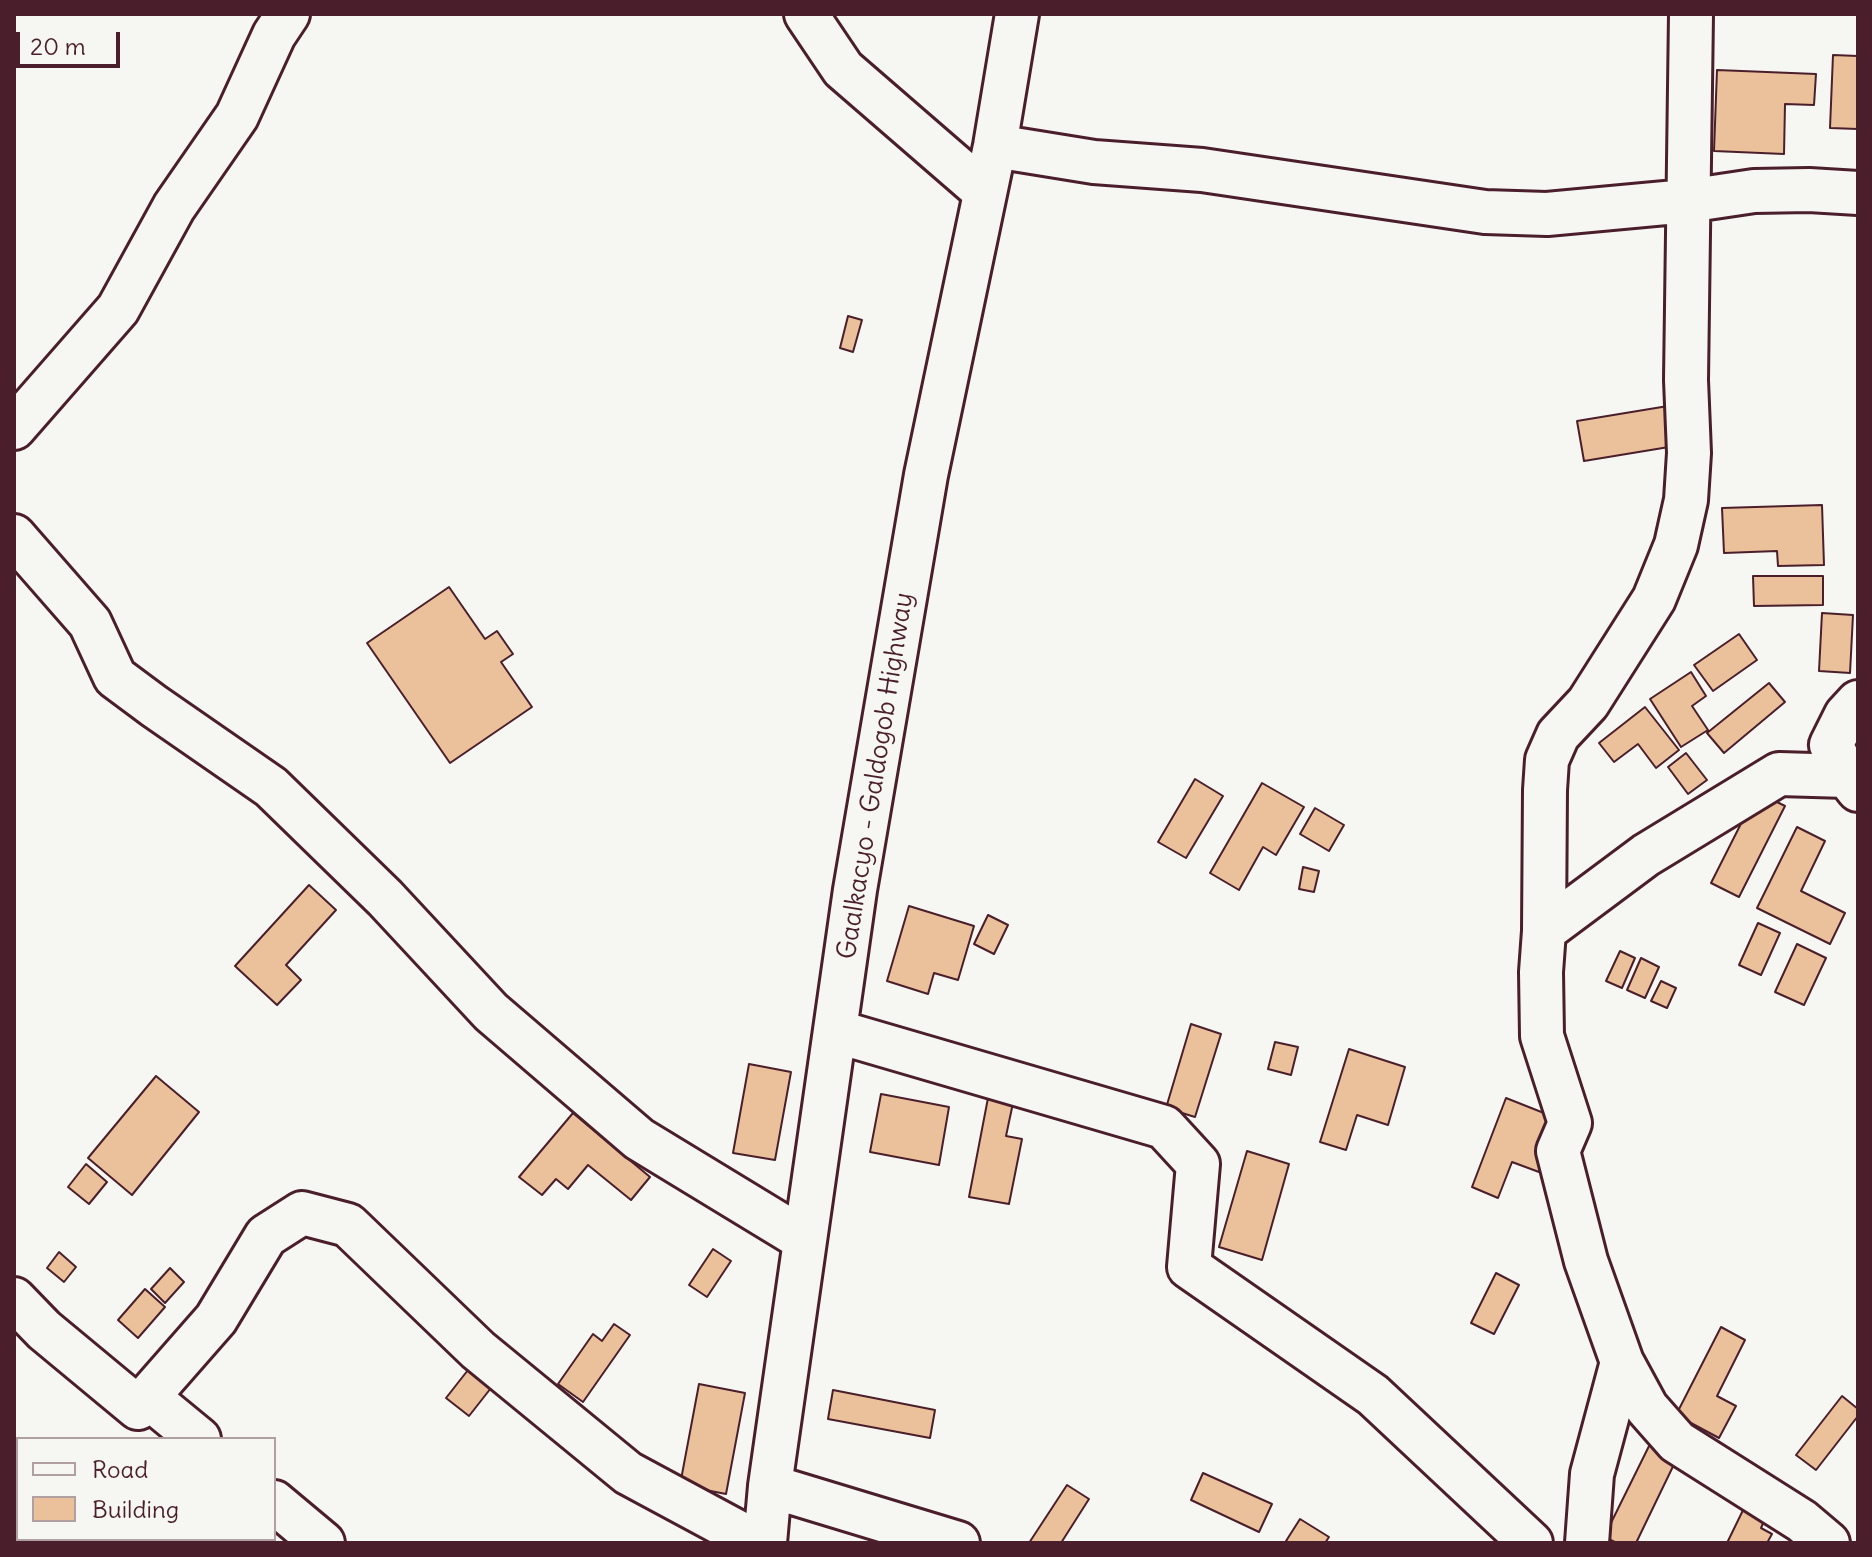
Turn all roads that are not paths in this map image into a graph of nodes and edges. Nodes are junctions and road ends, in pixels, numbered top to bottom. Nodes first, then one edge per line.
1 (288, 14) edge
2 (806, 14) edge
3 (1017, 14) edge
4 (1691, 14) edge
5 (995, 146) junction
6 (985, 192) junction
7 (1858, 193) edge
8 (1687, 201) junction
9 (14, 428) edge
10 (14, 536) edge
11 (1858, 702) edge
12 (1852, 783) edge
13 (1544, 931) junction
14 (835, 1031) junction
15 (805, 1240) junction
16 (14, 1299) edge
17 (1622, 1362) junction
18 (148, 1397) junction
19 (197, 1437) edge
20 (770, 1486) junction
21 (276, 1504) edge
22 (323, 1543) edge
23 (758, 1543) edge
24 (765, 1543) edge
25 (958, 1543) edge
26 (1531, 1543) edge
27 (1587, 1543) edge
28 (1828, 1543) edge

1 - 9 street
2 - 6 street
3 - 5 street, Gaalkacyo - Galdogob Highway
4 - 8 street
5 - 6 street, Gaalkacyo - Galdogob Highway
5 - 8 street
6 - 14 street, Gaalkacyo - Galdogob Highway
7 - 8 street
8 - 13 street
10 - 15 street
11 - 12 street
12 - 13 street
13 - 17 street
14 - 15 street, Gaalkacyo - Galdogob Highway
14 - 26 street
15 - 20 street, Gaalkacyo - Galdogob Highway
16 - 18 street
17 - 27 street
17 - 28 street
18 - 19 street
18 - 23 street
20 - 24 street, Gaalkacyo - Galdogob Highway
20 - 25 street
21 - 22 street

